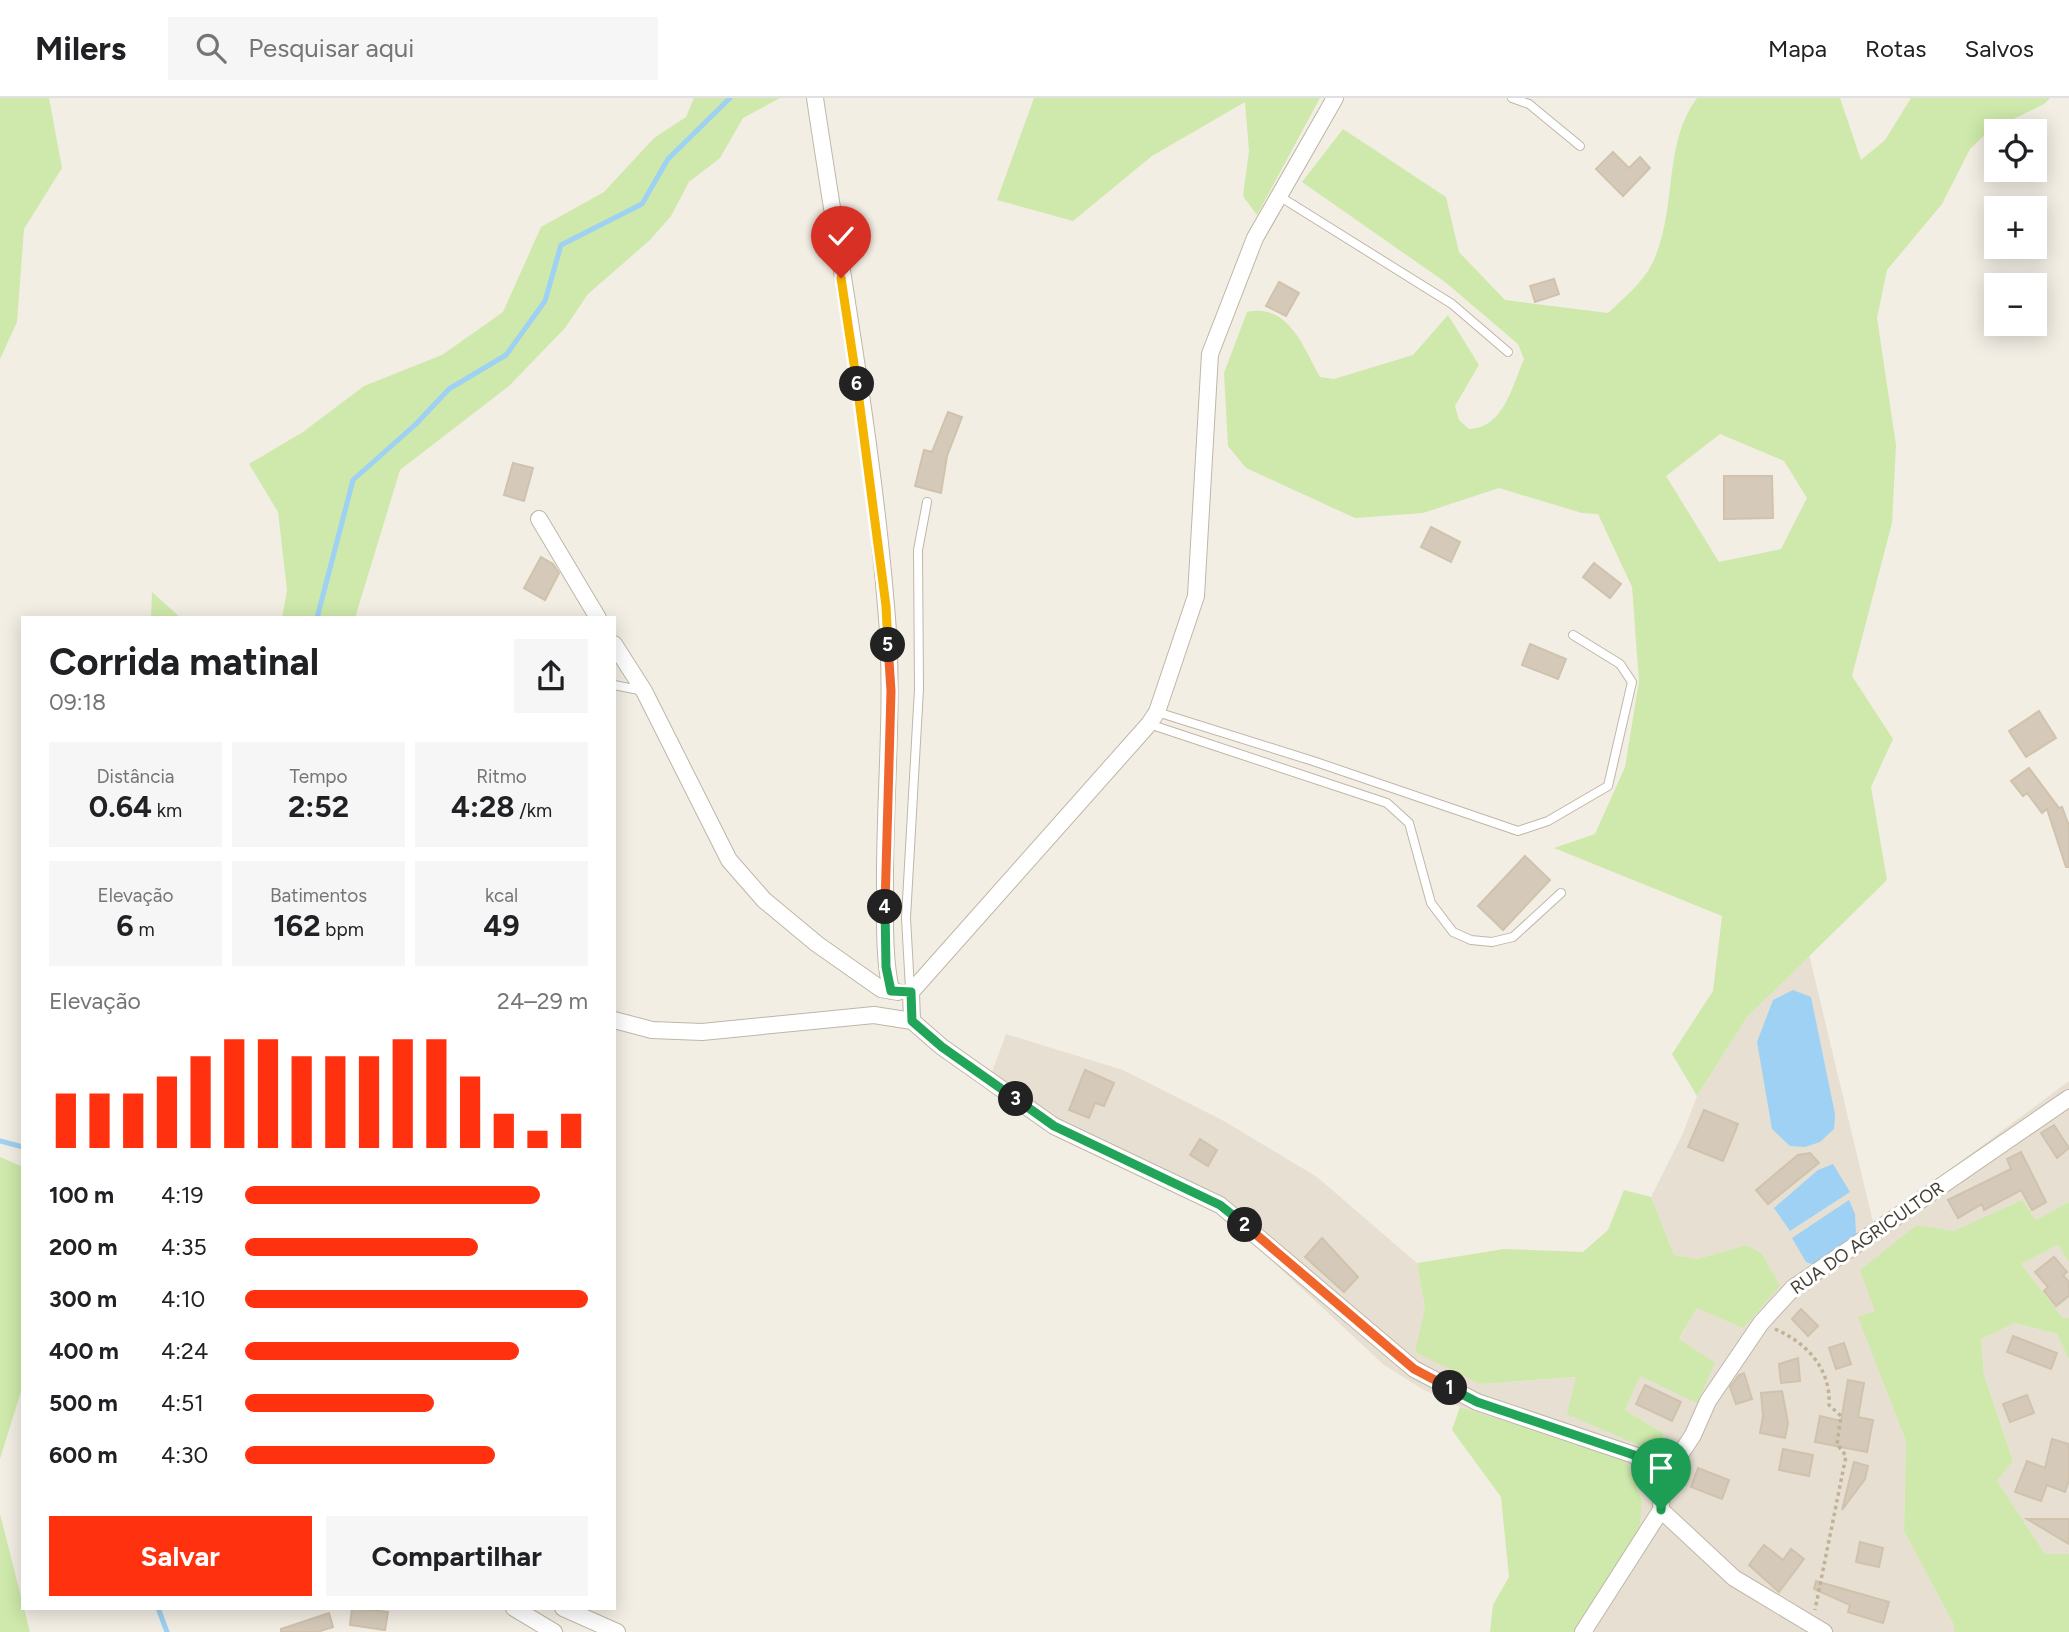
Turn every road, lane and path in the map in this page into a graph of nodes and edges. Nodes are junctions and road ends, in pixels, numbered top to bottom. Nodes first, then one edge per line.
1 (815, 98) edge
2 (1335, 98) edge
3 (1512, 98) edge
4 (1580, 146) dead end
5 (1279, 196) junction
6 (1508, 352) dead end
7 (927, 502) dead end
8 (539, 519) dead end
9 (597, 616) edge
10 (1573, 635) dead end
11 (616, 647) edge
12 (616, 685) edge
13 (643, 691) junction
14 (1153, 718) junction
15 (1561, 893) dead end
16 (891, 991) junction
17 (911, 992) junction
18 (616, 1021) edge
19 (912, 1021) junction
20 (2069, 1098) edge
21 (1761, 1323) junction
22 (1662, 1482) junction
23 (1661, 1510) junction
24 (517, 1610) edge
25 (568, 1610) edge
26 (1818, 1628) edge
27 (554, 1632) edge
28 (617, 1632) edge
29 (1583, 1632) edge

1 - 16 street
2 - 5 street
3 - 4 lane
5 - 6 lane
5 - 14 street
7 - 17 lane
8 - 9 street
10 - 14 lane
11 - 13 street
12 - 13 lane
13 - 16 street
14 - 15 lane
14 - 17 street
16 - 17 street
17 - 19 street
18 - 19 street
19 - 22 street
20 - 21 street, RUA DO AGRICULTOR
21 - 22 street, RUA DO AGRICULTOR
21 - 26 path
22 - 23 street
23 - 26 street
23 - 29 street
24 - 27 street
25 - 28 street

